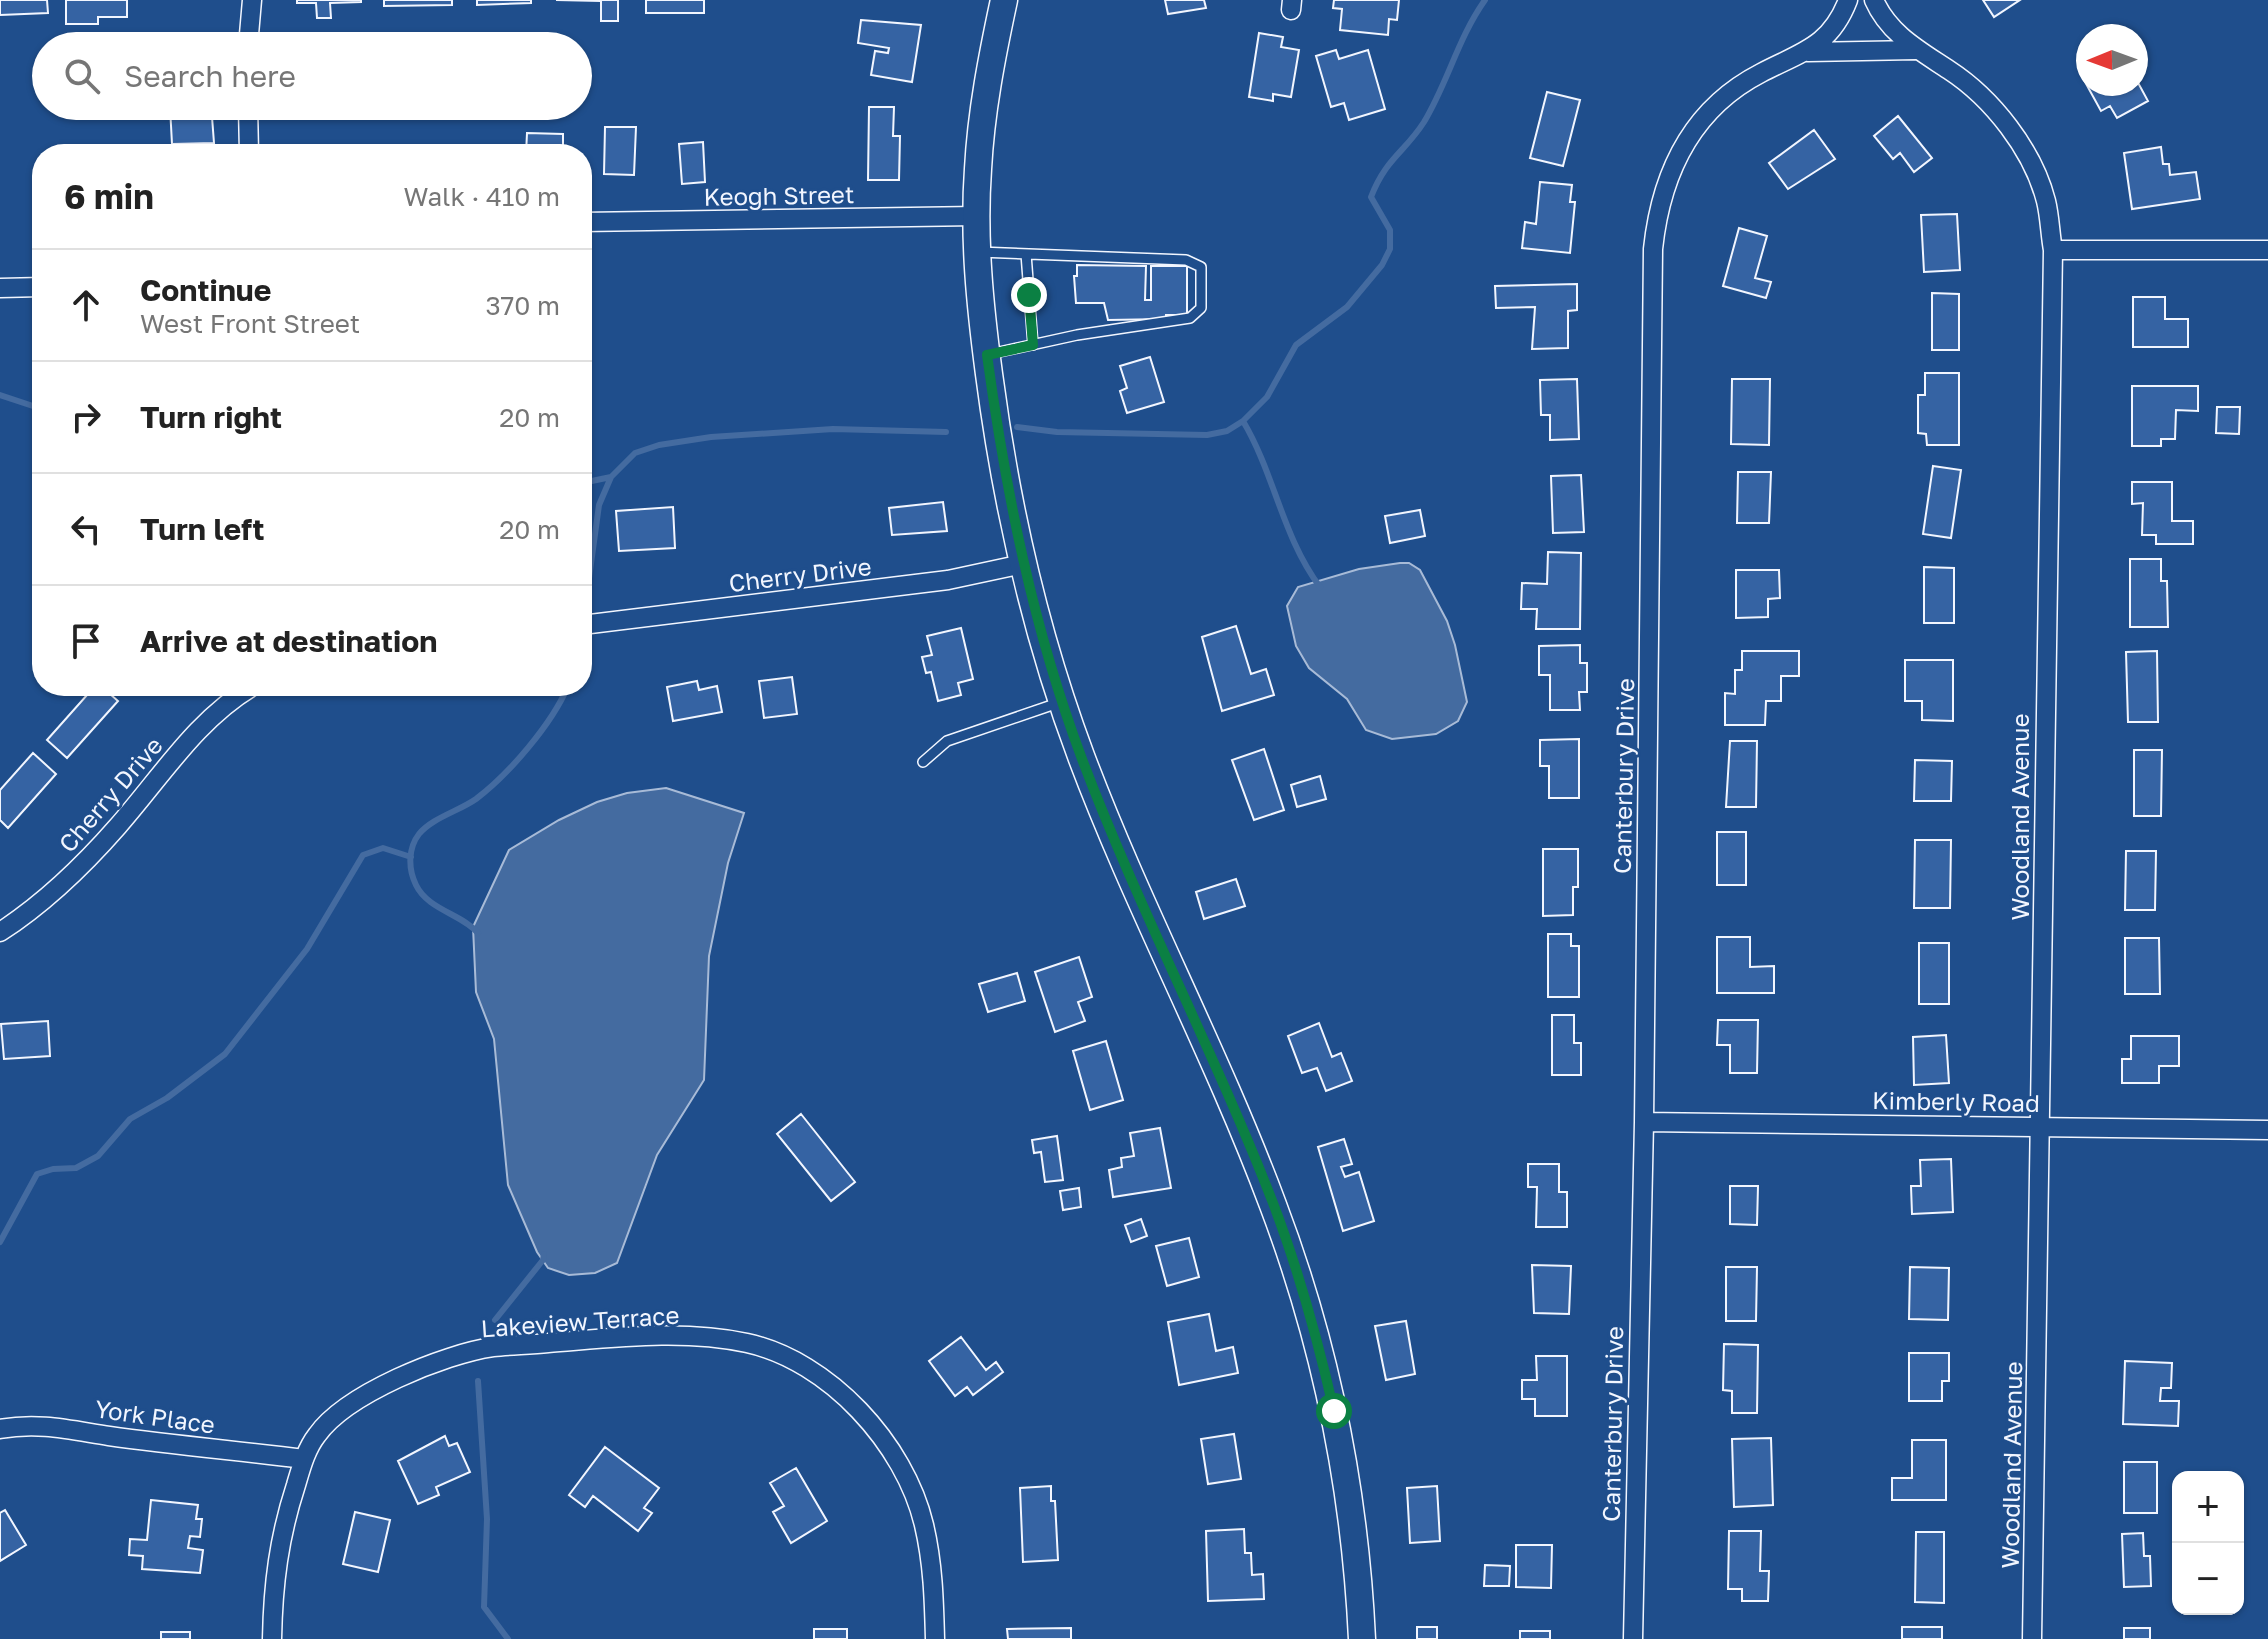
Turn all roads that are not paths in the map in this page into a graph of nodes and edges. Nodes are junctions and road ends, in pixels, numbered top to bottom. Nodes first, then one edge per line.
1 (252, 0) edge
2 (1004, 0) edge
3 (1848, 0) edge
4 (1874, 0) edge
5 (249, 32) edge
6 (1916, 50) junction
7 (1808, 52) junction
8 (248, 120) edge
9 (249, 144) edge
10 (976, 216) junction
11 (592, 222) edge
12 (2053, 250) junction
13 (2268, 250) edge
14 (977, 252) junction
15 (1026, 254) junction
16 (32, 287) edge
17 (0, 288) edge
18 (1033, 345) junction
19 (987, 355) junction
20 (1023, 564) junction
21 (592, 624) edge
22 (236, 696) edge
23 (1062, 702) junction
24 (923, 762) dead end
25 (0, 932) edge
26 (1644, 1122) junction
27 (2040, 1127) junction
28 (2268, 1130) edge
29 (0, 1429) edge
30 (304, 1459) junction
31 (272, 1639) edge
32 (935, 1639) edge
33 (1362, 1639) edge
34 (1633, 1639) edge
35 (2032, 1639) edge

1 - 5 street
2 - 10 street
3 - 7 street, Canterbury Drive
4 - 6 street, Woodland Avenue
6 - 7 street
6 - 12 street, Woodland Avenue
7 - 26 street, Canterbury Drive
8 - 9 street
10 - 11 street, Keogh Street
10 - 14 street
12 - 13 street
12 - 27 street, Woodland Avenue
14 - 15 lane
14 - 19 street
15 - 18 lane
15 - 18 lane
16 - 17 street
18 - 19 lane
19 - 20 street
20 - 21 street, Cherry Drive
20 - 23 street
22 - 25 street, Cherry Drive
23 - 24 lane
23 - 33 street
26 - 27 street, Kimberly Road
26 - 34 street, Canterbury Drive
27 - 28 street, Kimberly Road
27 - 35 street, Woodland Avenue
29 - 30 street, York Place
30 - 31 street, Lakeview Terrace
30 - 32 street, Lakeview Terrace

